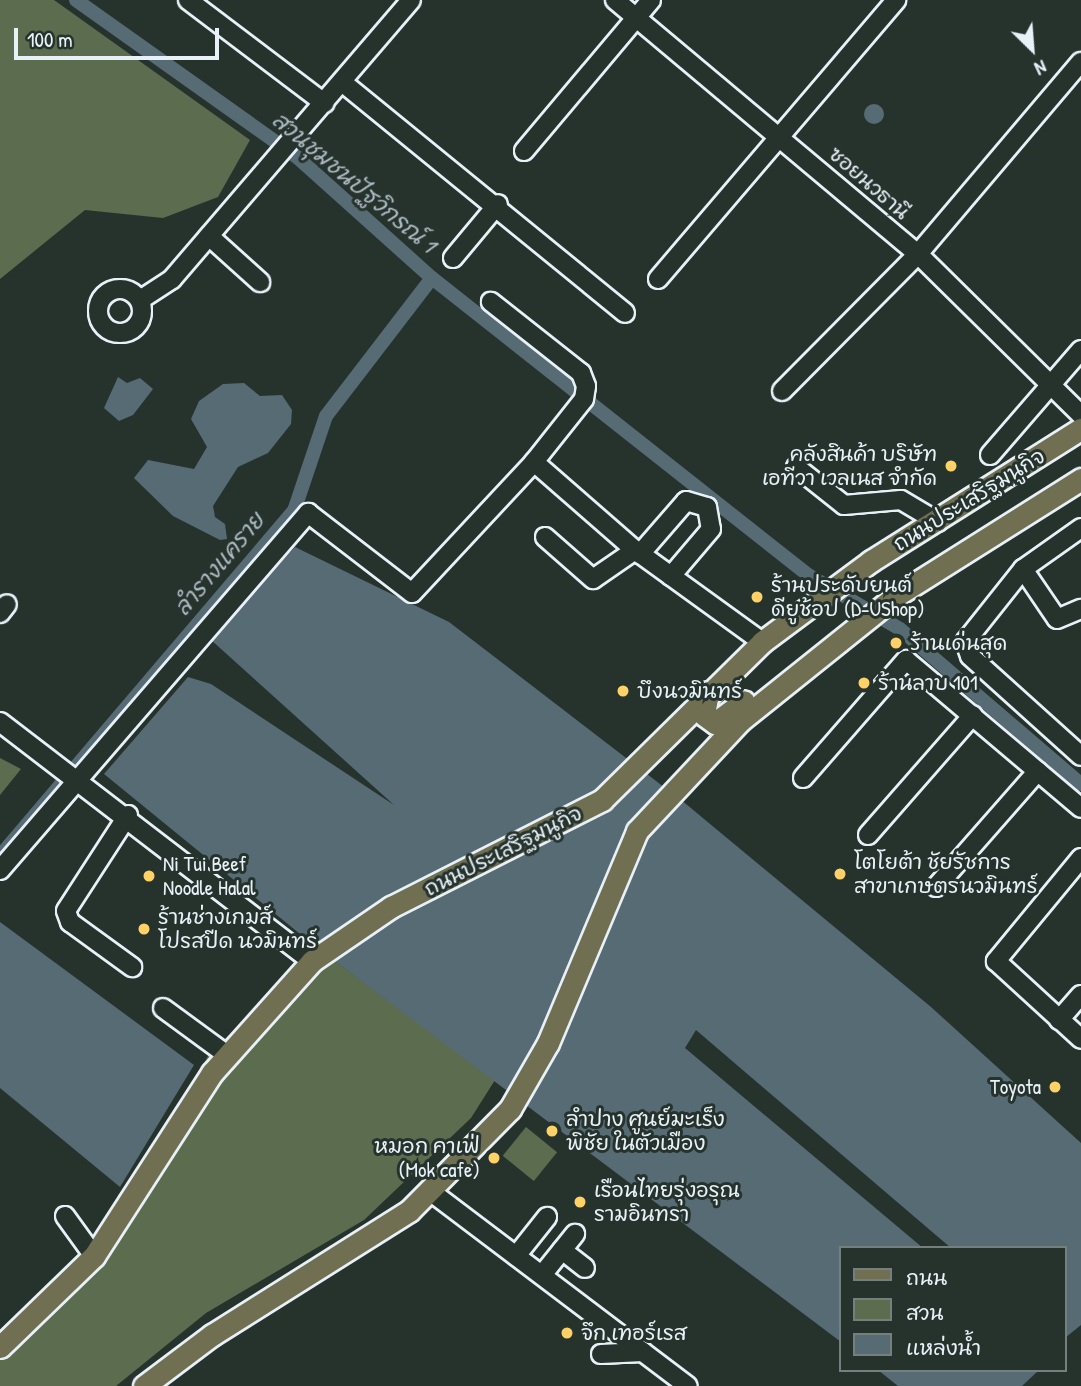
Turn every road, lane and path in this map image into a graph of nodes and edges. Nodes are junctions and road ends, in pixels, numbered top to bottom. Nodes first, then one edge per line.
1 (188, 0) edge
2 (411, 0) edge
3 (615, 0) edge
4 (651, 0) edge
5 (896, 0) edge
6 (636, 18) junction
7 (1081, 62) edge
8 (342, 82) junction
9 (324, 103) junction
10 (780, 136) junction
11 (524, 151) dead end
12 (498, 204) junction
13 (209, 236) junction
14 (918, 254) junction
15 (453, 258) dead end
16 (658, 279) dead end
17 (260, 282) dead end
18 (140, 300) dead end
19 (491, 302) dead end
20 (625, 313) dead end
21 (1081, 350) edge
22 (1054, 383) junction
23 (782, 391) dead end
24 (1081, 415) edge
25 (1081, 429) edge
26 (990, 454) dead end
27 (534, 462) junction
28 (796, 467) dead end
29 (1081, 479) edge
30 (938, 522) junction
31 (1081, 528) edge
32 (545, 537) dead end
33 (638, 552) junction
34 (1023, 569) junction
35 (671, 576) junction
36 (1081, 609) edge
37 (873, 610) junction
38 (762, 642) junction
39 (708, 692) junction
40 (973, 715) junction
41 (0, 722) edge
42 (1081, 756) edge
43 (1038, 771) junction
44 (73, 772) junction
45 (803, 778) dead end
46 (1081, 808) edge
47 (128, 816) junction
48 (868, 835) dead end
49 (1081, 858) edge
50 (0, 870) edge
51 (936, 887) dead end
52 (316, 959) junction
53 (132, 967) dead end
54 (1081, 995) edge
55 (163, 1009) dead end
56 (1059, 1020) junction
57 (1081, 1039) edge
58 (226, 1055) junction
59 (430, 1191) junction
60 (65, 1216) dead end
61 (547, 1217) dead end
62 (575, 1234) dead end
63 (562, 1250) junction
64 (94, 1256) junction
65 (516, 1256) junction
66 (585, 1268) dead end
67 (542, 1275) junction
68 (0, 1348) edge
69 (643, 1352) junction
70 (601, 1354) dead end
71 (144, 1386) edge
72 (688, 1386) edge

1 - 9 street
2 - 8 street
3 - 6 street, ซอยนวธานี
4 - 6 street
5 - 10 street
6 - 10 street, ซอยนวธานี
6 - 11 street
7 - 14 street
8 - 9 street
8 - 12 street
9 - 13 street
10 - 14 street, ซอยนวธานี
10 - 16 street
12 - 15 street
12 - 20 street
13 - 17 street
13 - 18 street
14 - 22 street, ซอยนวธานี
14 - 23 street
19 - 27 street
21 - 22 street
22 - 24 street, ซอยนวธานี
22 - 26 street
25 - 30 main road, ถนนประเสริฐมนูกิจ
27 - 33 street
27 - 44 street
28 - 30 street
29 - 37 main road, ถนนประเสริฐมนูกิจ
30 - 38 main road, ถนนประเสริฐมนูกิจ
31 - 34 street
32 - 33 street
33 - 35 street
33 - 35 street
34 - 36 street
34 - 42 street
35 - 38 street
37 - 39 main road
37 - 59 main road, ถนนประเสริฐมนูกิจ
38 - 39 main road, ถนนประเสริฐมนูกิจ
39 - 52 main road, ถนนประเสริฐมนูกิจ
40 - 43 street
40 - 45 street
40 - 48 street
41 - 44 street
43 - 46 street
43 - 51 street
44 - 47 street
44 - 50 street
47 - 52 street
47 - 53 street
49 - 56 street
52 - 58 main road, ถนนประเสริฐมนูกิจ
54 - 56 street
55 - 58 street
56 - 57 street
58 - 64 main road, ถนนประเสริฐมนูกิจ
59 - 65 street
59 - 71 main road, ถนนประเสริฐมนูกิจ
60 - 64 street
61 - 65 street
62 - 63 street
63 - 66 street
63 - 67 street
64 - 68 main road, ถนนประเสริฐมนูกิจ
65 - 67 street
67 - 69 street
69 - 70 street
69 - 72 street

